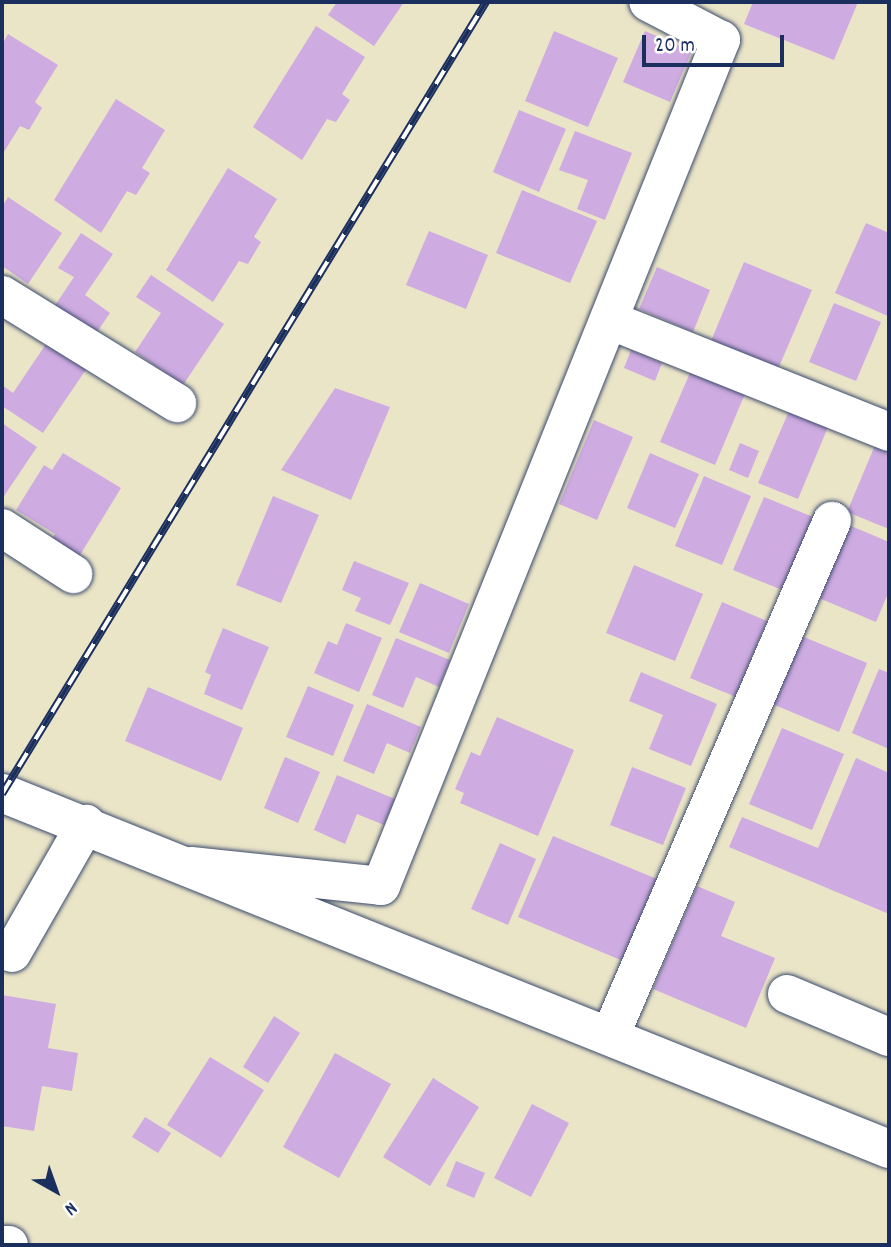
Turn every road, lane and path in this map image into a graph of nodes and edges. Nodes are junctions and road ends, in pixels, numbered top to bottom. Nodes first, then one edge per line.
1 (648, 2) edge
2 (2, 295) edge
3 (609, 320) junction
4 (177, 403) dead end
5 (889, 432) edge
6 (832, 521) dead end
7 (2, 528) edge
8 (73, 574) dead end
9 (2, 793) edge
10 (86, 824) junction
11 (191, 866) junction
12 (12, 953) dead end
13 (787, 994) dead end
14 (610, 1036) junction
15 (889, 1038) edge
16 (889, 1149) edge
17 (2, 1245) edge
18 (9, 1245) edge

1 - 3 street
2 - 4 street
3 - 5 street
3 - 11 street
6 - 14 street
7 - 8 street
9 - 10 street
10 - 11 street
10 - 12 street
11 - 14 street
13 - 15 street
14 - 16 street
17 - 18 street

